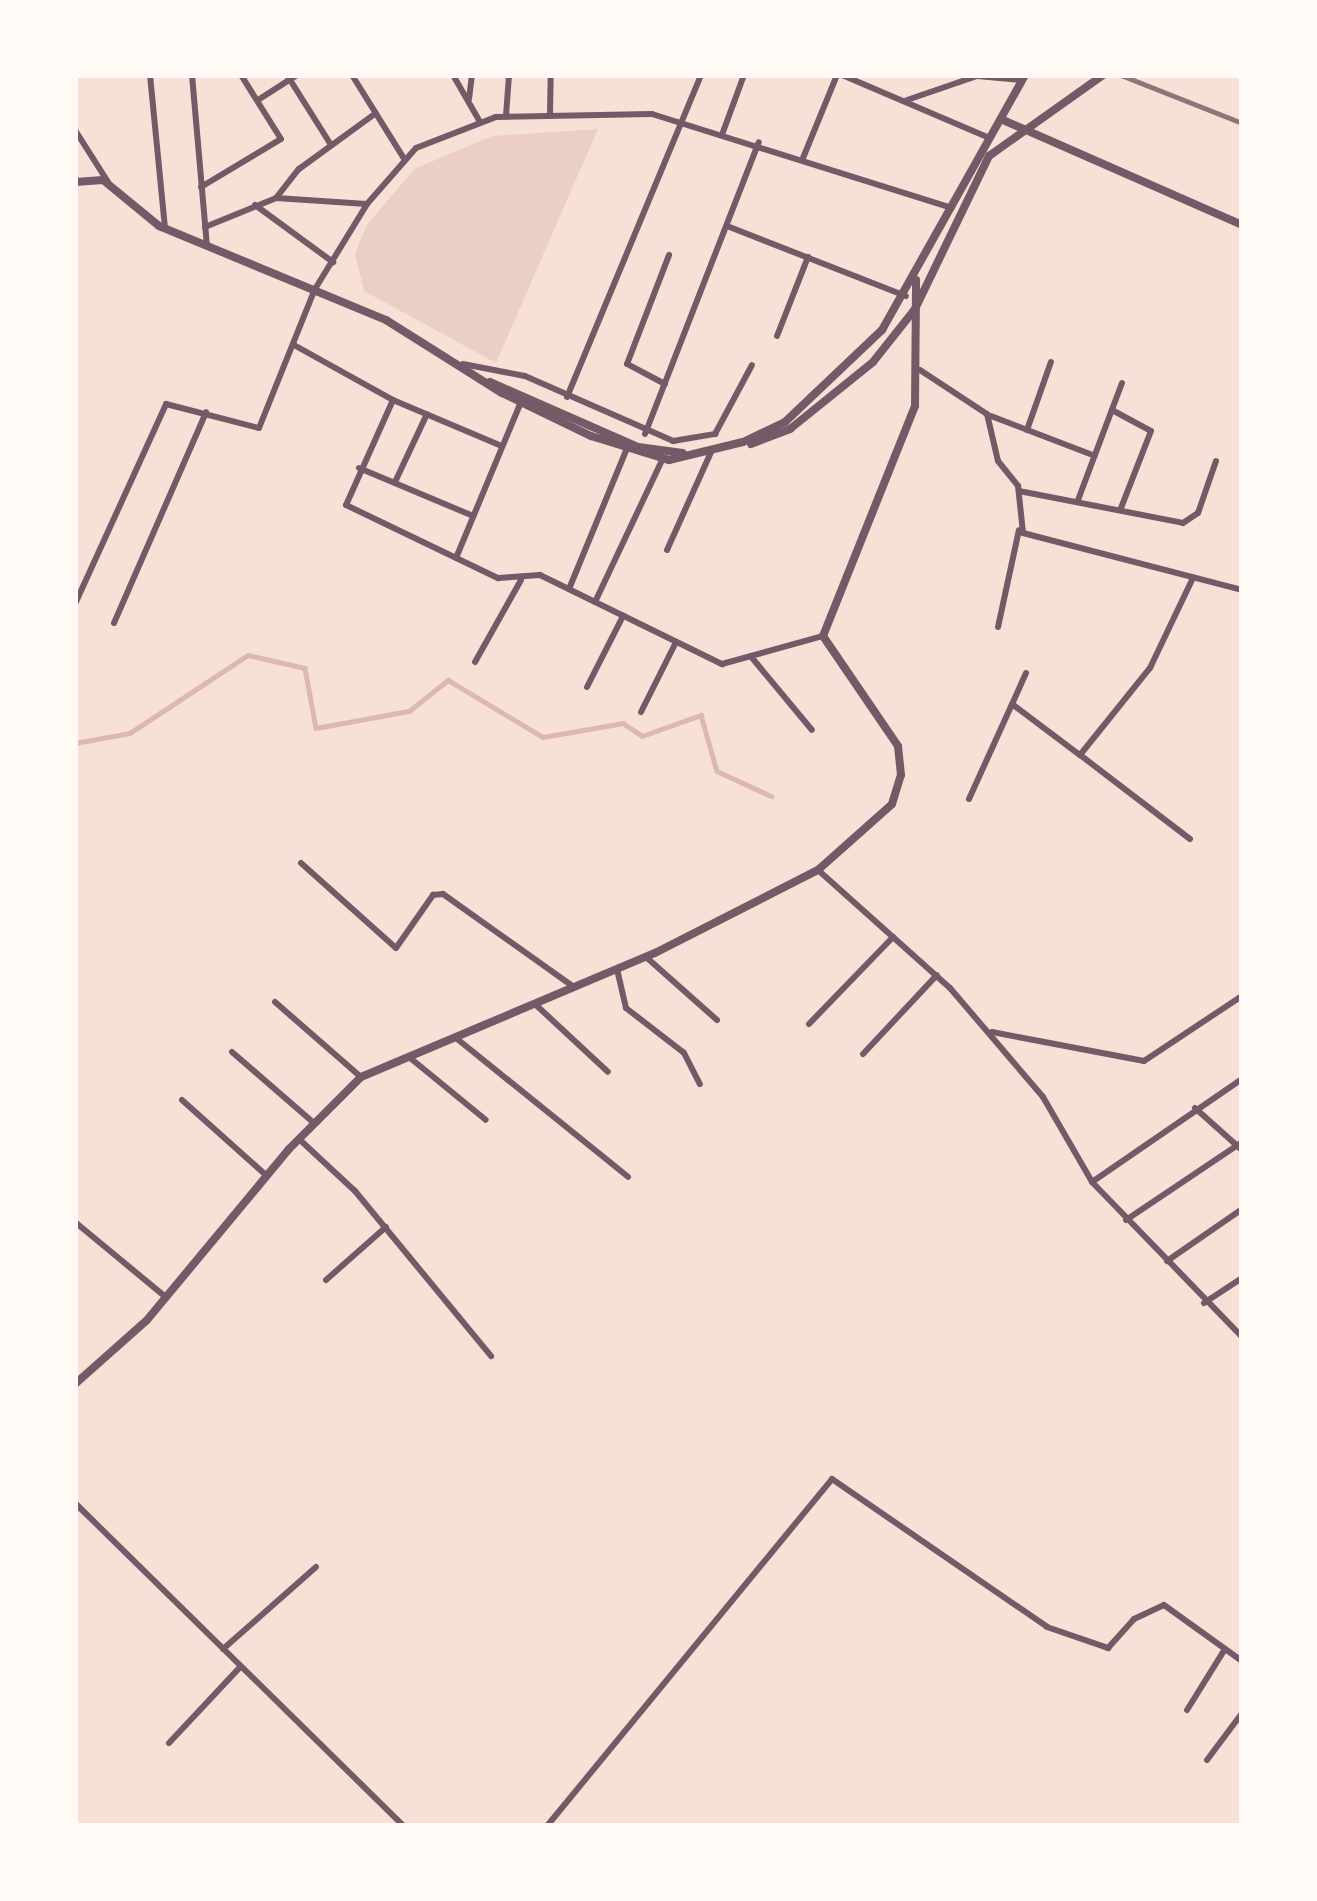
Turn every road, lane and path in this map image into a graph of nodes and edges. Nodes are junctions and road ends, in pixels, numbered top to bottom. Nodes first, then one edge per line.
1 (151, 75) edge
2 (192, 75) edge
3 (241, 75) edge
4 (352, 75) edge
5 (453, 75) edge
6 (472, 75) edge
7 (509, 75) edge
8 (551, 75) edge
9 (701, 75) edge
10 (744, 75) edge
11 (840, 75) edge
12 (1103, 75) edge
13 (291, 77) edge
14 (1024, 78) edge
15 (258, 100) junction
16 (904, 101) junction
17 (469, 103) junction
18 (376, 113) junction
19 (550, 113) junction
20 (506, 116) junction
21 (685, 120) junction
22 (1003, 120) junction
23 (480, 122) junction
24 (75, 130) edge
25 (724, 132) junction
26 (990, 138) junction
27 (758, 142) junction
28 (331, 145) junction
29 (403, 158) junction
30 (803, 158) junction
31 (75, 182) edge
32 (108, 182) junction
33 (201, 187) junction
34 (276, 198) junction
35 (367, 204) junction
36 (255, 205) junction
37 (952, 208) junction
38 (1242, 225) edge
39 (727, 226) junction
40 (205, 227) junction
41 (165, 230) junction
42 (207, 248) junction
43 (669, 255) dead end
44 (808, 257) junction
45 (333, 262) junction
46 (916, 280) junction
47 (315, 290) junction
48 (906, 296) junction
49 (777, 336) dead end
50 (294, 345) junction
51 (1051, 362) dead end
52 (463, 364) junction
53 (752, 365) dead end
54 (920, 370) junction
55 (488, 381) junction
56 (1122, 382) dead end
57 (665, 384) junction
58 (567, 397) junction
59 (393, 400) junction
60 (521, 403) junction
61 (1112, 410) junction
62 (206, 412) junction
63 (427, 414) junction
64 (987, 414) junction
65 (1027, 430) junction
66 (646, 434) junction
67 (502, 446) junction
68 (712, 449) junction
69 (626, 451) junction
70 (1095, 456) junction
71 (662, 460) junction
72 (1216, 460) dead end
73 (358, 467) junction
74 (395, 482) junction
75 (1019, 491) junction
76 (1078, 500) junction
77 (1121, 508) junction
78 (473, 515) junction
79 (1019, 530) junction
80 (667, 550) dead end
81 (456, 558) junction
82 (523, 576) junction
83 (1193, 578) junction
84 (568, 589) junction
85 (1242, 590) edge
86 (595, 602) junction
87 (75, 604) edge
88 (623, 616) junction
89 (114, 623) dead end
90 (998, 627) dead end
91 (824, 636) junction
92 (676, 642) junction
93 (753, 659) junction
94 (475, 662) dead end
95 (1026, 674) dead end
96 (587, 687) dead end
97 (1012, 704) junction
98 (641, 712) dead end
99 (812, 730) dead end
100 (1080, 755) junction
101 (969, 799) dead end
102 (1190, 839) dead end
103 (301, 863) dead end
104 (818, 870) junction
105 (893, 937) junction
106 (646, 957) junction
107 (617, 969) junction
108 (937, 975) junction
109 (574, 987) junction
110 (1242, 996) edge
111 (275, 1002) dead end
112 (535, 1005) junction
113 (717, 1020) dead end
114 (809, 1024) dead end
115 (989, 1031) junction
116 (457, 1038) junction
117 (232, 1052) dead end
118 (863, 1054) dead end
119 (409, 1058) junction
120 (608, 1072) dead end
121 (361, 1077) junction
122 (1242, 1079) edge
123 (700, 1084) dead end
124 (182, 1100) dead end
125 (1195, 1108) junction
126 (486, 1120) dead end
127 (314, 1123) junction
128 (299, 1139) junction
129 (1240, 1146) edge
130 (75, 1148) edge
131 (75, 1164) edge
132 (267, 1176) junction
133 (628, 1177) dead end
134 (1092, 1183) junction
135 (1242, 1209) edge
136 (1126, 1220) junction
137 (75, 1222) edge
138 (386, 1227) junction
139 (1166, 1261) junction
140 (1242, 1278) edge
141 (326, 1280) dead end
142 (167, 1298) junction
143 (1204, 1303) junction
144 (1242, 1337) edge
145 (490, 1356) dead end
146 (75, 1384) edge
147 (75, 1503) edge
148 (316, 1567) dead end
149 (223, 1649) junction
150 (1225, 1649) junction
151 (1242, 1661) edge
152 (241, 1666) junction
153 (1187, 1710) dead end
154 (1242, 1713) edge
155 (169, 1743) dead end
156 (1207, 1760) dead end
157 (404, 1826) edge
158 (547, 1826) edge

1 - 41 street
2 - 33 street
3 - 15 street
4 - 18 street
5 - 17 street
6 - 17 street
7 - 20 street
8 - 19 street
9 - 21 street
10 - 25 street
11 - 16 street
11 - 30 street
12 - 55 street
13 - 15 street
13 - 28 street
14 - 16 street
14 - 22 street
15 - 33 street
16 - 26 street
17 - 23 street
18 - 28 street
18 - 29 street
19 - 20 street
19 - 21 street
20 - 23 street
21 - 25 street
21 - 58 street
22 - 26 street
22 - 38 street
23 - 29 street
24 - 32 street
25 - 27 street
26 - 37 street
27 - 30 street
27 - 39 street
28 - 34 street
29 - 35 street
30 - 37 street
31 - 32 street
32 - 41 street
33 - 40 street
34 - 35 street
34 - 36 street
35 - 45 street
36 - 40 street
36 - 45 street
37 - 46 street
39 - 44 street
39 - 57 street
40 - 42 street
41 - 42 street
42 - 47 street
43 - 57 street
44 - 48 street
44 - 49 street
45 - 47 street
46 - 48 street
46 - 54 street
47 - 50 street
47 - 52 street
48 - 68 street
50 - 59 street
50 - 62 street
51 - 65 street
52 - 55 street
52 - 58 street
53 - 66 street
54 - 64 street
54 - 91 street
55 - 60 street
56 - 61 street
57 - 66 street
58 - 66 street
59 - 63 street
59 - 73 street
60 - 67 street
60 - 69 street
61 - 70 street
61 - 77 street
62 - 87 street
62 - 89 street
63 - 67 street
63 - 74 street
64 - 65 street
64 - 75 street
65 - 70 street
67 - 78 street
68 - 71 street
68 - 80 street
69 - 71 street
69 - 84 street
70 - 76 street
71 - 86 street
72 - 77 street
73 - 74 street
73 - 81 street
74 - 78 street
75 - 76 street
75 - 79 street
76 - 77 street
78 - 81 street
79 - 83 street
79 - 90 street
81 - 82 street
82 - 84 street
82 - 94 street
83 - 85 street
83 - 100 street
84 - 86 street
86 - 88 street
88 - 92 street
88 - 96 street
91 - 93 street
91 - 104 street
92 - 93 street
92 - 98 street
93 - 99 street
95 - 97 street
97 - 100 street
97 - 101 street
100 - 102 street
103 - 109 street
104 - 105 street
104 - 106 street
105 - 108 street
105 - 114 street
106 - 107 street
106 - 113 street
107 - 109 street
107 - 123 street
108 - 115 street
108 - 118 street
109 - 112 street
110 - 115 street
111 - 121 street
112 - 116 street
112 - 120 street
115 - 134 street
116 - 119 street
116 - 133 street
117 - 127 street
119 - 121 street
119 - 126 street
121 - 127 street
122 - 125 street
124 - 132 street
125 - 129 street
125 - 134 street
127 - 128 street
128 - 132 street
128 - 138 street
129 - 136 street
130 - 131 street
132 - 142 street
134 - 136 street
135 - 139 street
136 - 139 street
137 - 142 street
138 - 141 street
138 - 145 street
139 - 143 street
140 - 143 street
142 - 146 street
143 - 144 street
147 - 149 street
148 - 149 street
149 - 152 street
150 - 151 street
150 - 153 street
150 - 158 street
152 - 155 street
152 - 157 street
154 - 156 street

